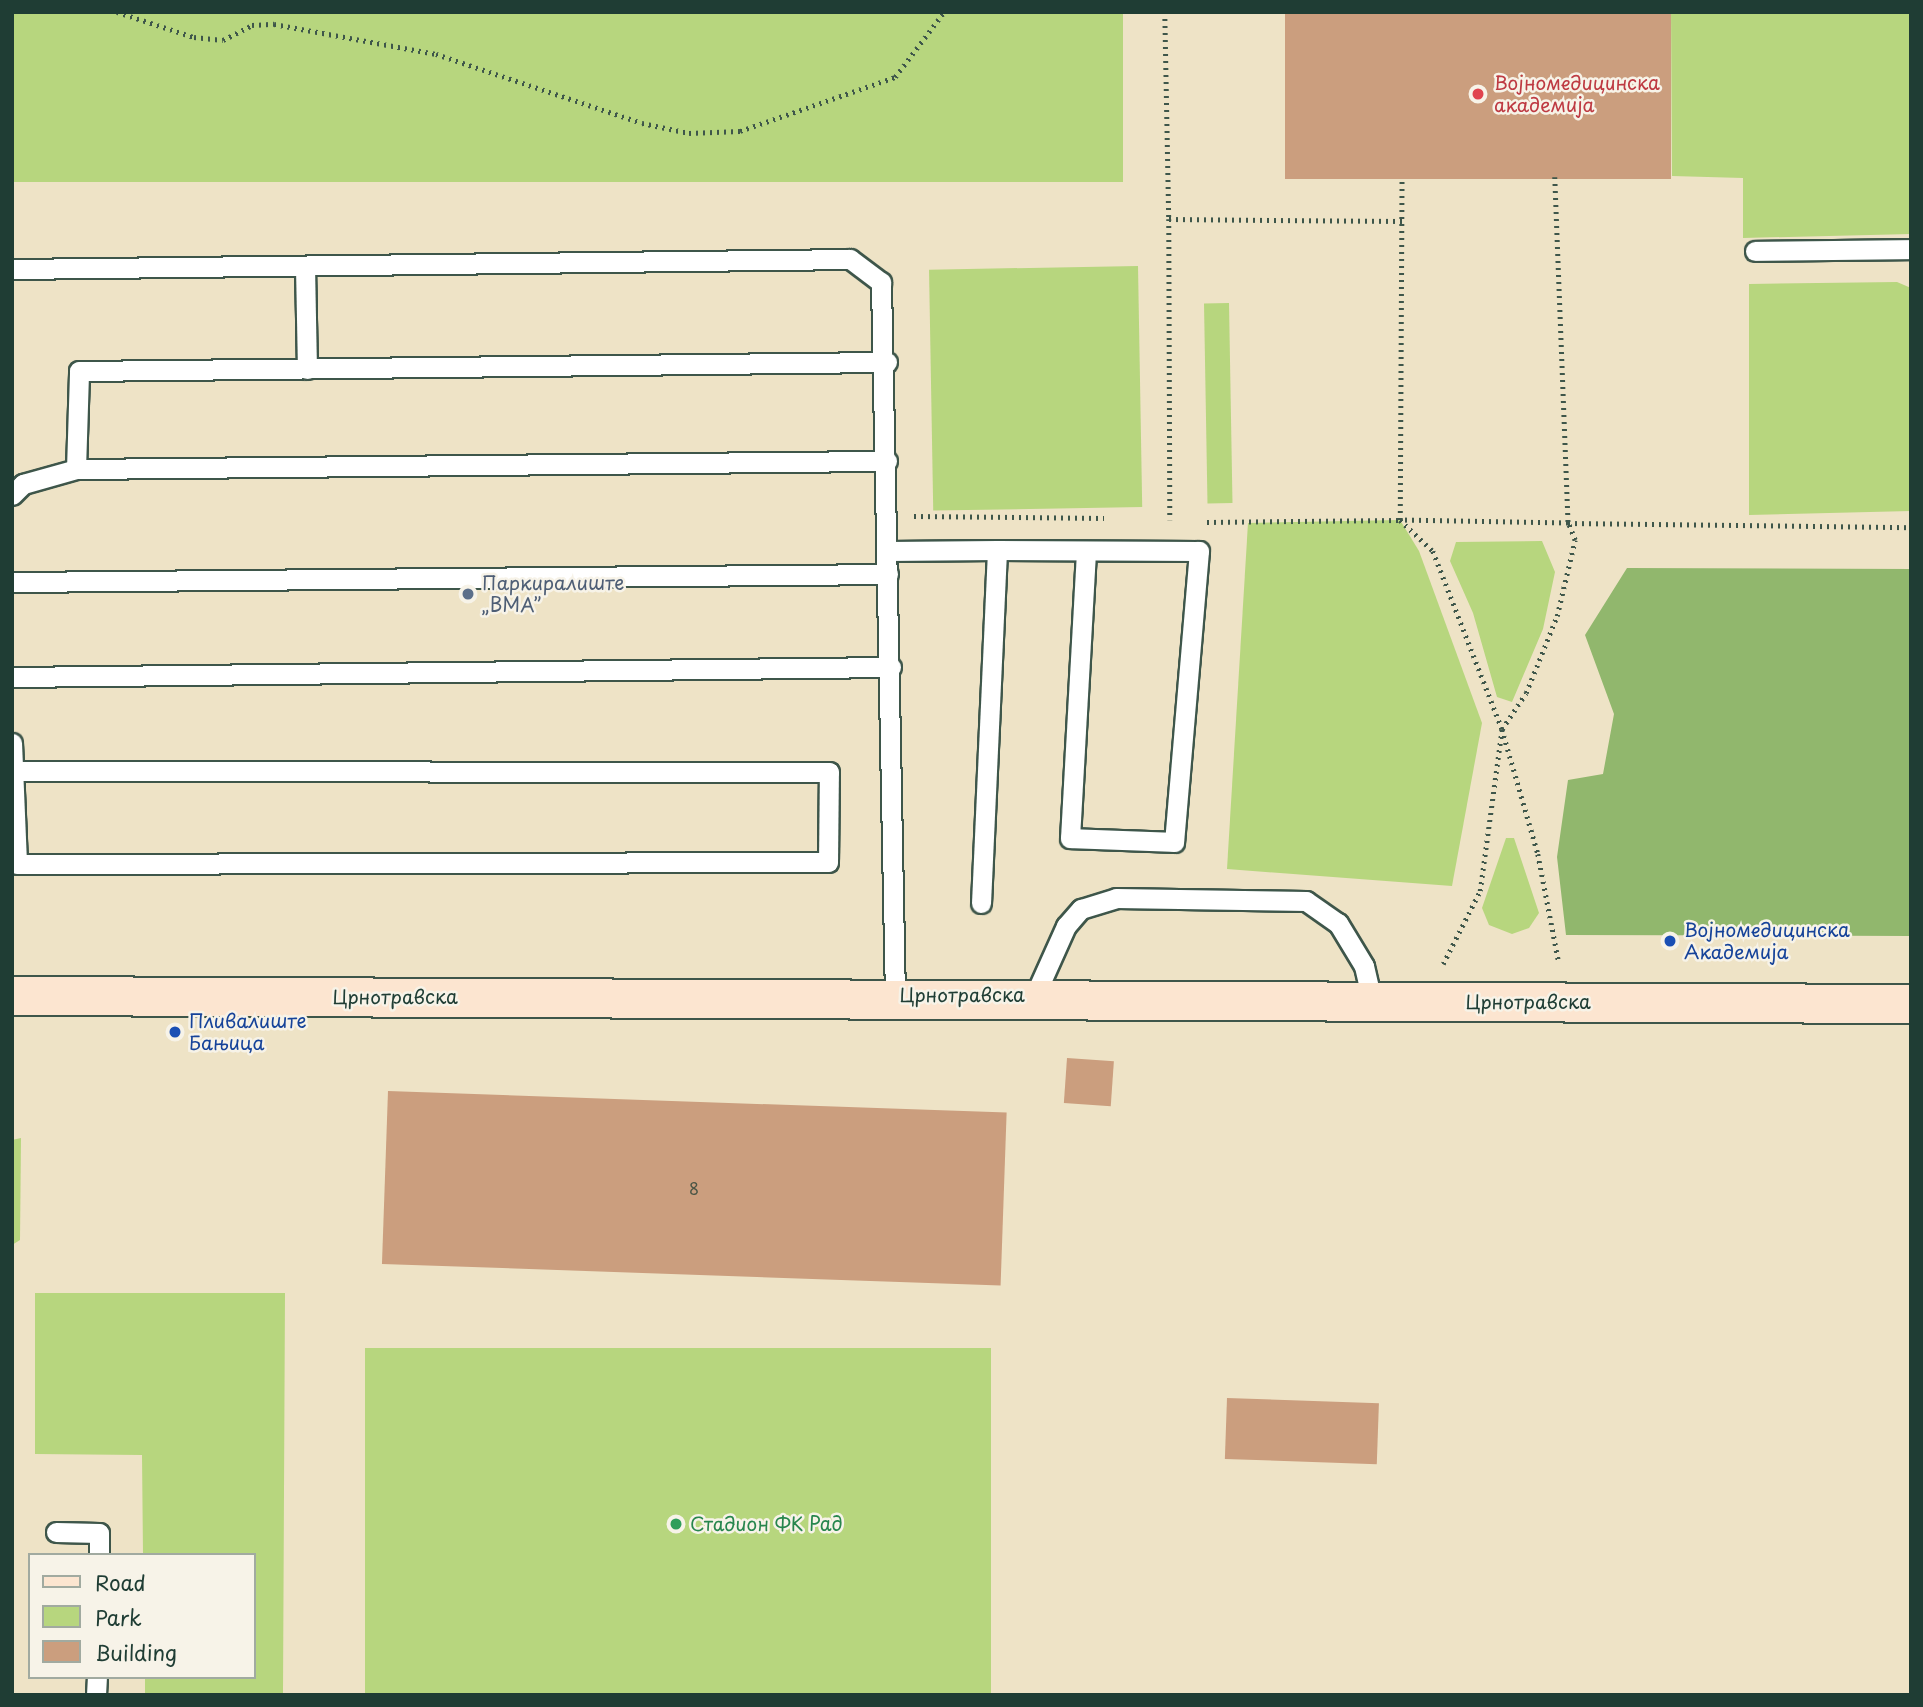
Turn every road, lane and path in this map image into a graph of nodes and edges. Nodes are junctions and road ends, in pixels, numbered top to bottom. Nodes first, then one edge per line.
1 (117, 12) edge
2 (944, 12) edge
3 (1165, 12) edge
4 (1555, 177) dead end
5 (1402, 178) dead end
6 (1169, 219) junction
7 (1402, 221) junction
8 (1911, 249) edge
9 (1755, 251) dead end
10 (305, 266) junction
11 (12, 269) edge
12 (887, 362) junction
13 (307, 369) junction
14 (887, 461) junction
15 (76, 469) junction
16 (12, 495) edge
17 (1113, 518) dead end
18 (1154, 519) dead end
19 (889, 520) junction
20 (1168, 520) junction
21 (1181, 520) dead end
22 (1400, 520) junction
23 (1193, 521) dead end
24 (1568, 523) junction
25 (1911, 527) edge
26 (997, 550) junction
27 (888, 551) junction
28 (1086, 551) junction
29 (888, 574) junction
30 (12, 582) edge
31 (891, 667) junction
32 (12, 677) edge
33 (1502, 729) junction
34 (12, 743) edge
35 (13, 771) edge
36 (981, 903) dead end
37 (1441, 968) dead end
38 (1560, 969) dead end
39 (895, 995) junction
40 (1035, 995) junction
41 (12, 996) edge
42 (1372, 1002) junction
43 (1911, 1004) edge
44 (56, 1532) dead end
45 (99, 1553) edge

1 - 2 path
3 - 6 path
4 - 24 path
5 - 7 path
6 - 7 path
6 - 20 path
7 - 22 path
8 - 9 lane
10 - 11 lane
10 - 12 lane
10 - 13 lane
12 - 13 lane
12 - 14 lane
13 - 15 lane
14 - 15 lane
14 - 19 lane
15 - 16 lane
17 - 19 path
18 - 20 path
19 - 27 lane
20 - 21 path
22 - 23 path
22 - 24 path
22 - 33 path
24 - 25 path
24 - 33 path
26 - 27 lane
26 - 28 lane
26 - 36 lane
27 - 29 lane
28 - 28 lane
29 - 30 lane
29 - 31 lane
31 - 32 lane
31 - 39 lane
33 - 37 path
33 - 38 path
34 - 35 lane
35 - 35 lane
39 - 40 main road, Црнотравска
39 - 41 main road, Црнотравска
40 - 42 main road, Црнотравска
40 - 42 lane
42 - 43 main road, Црнотравска
44 - 45 lane

